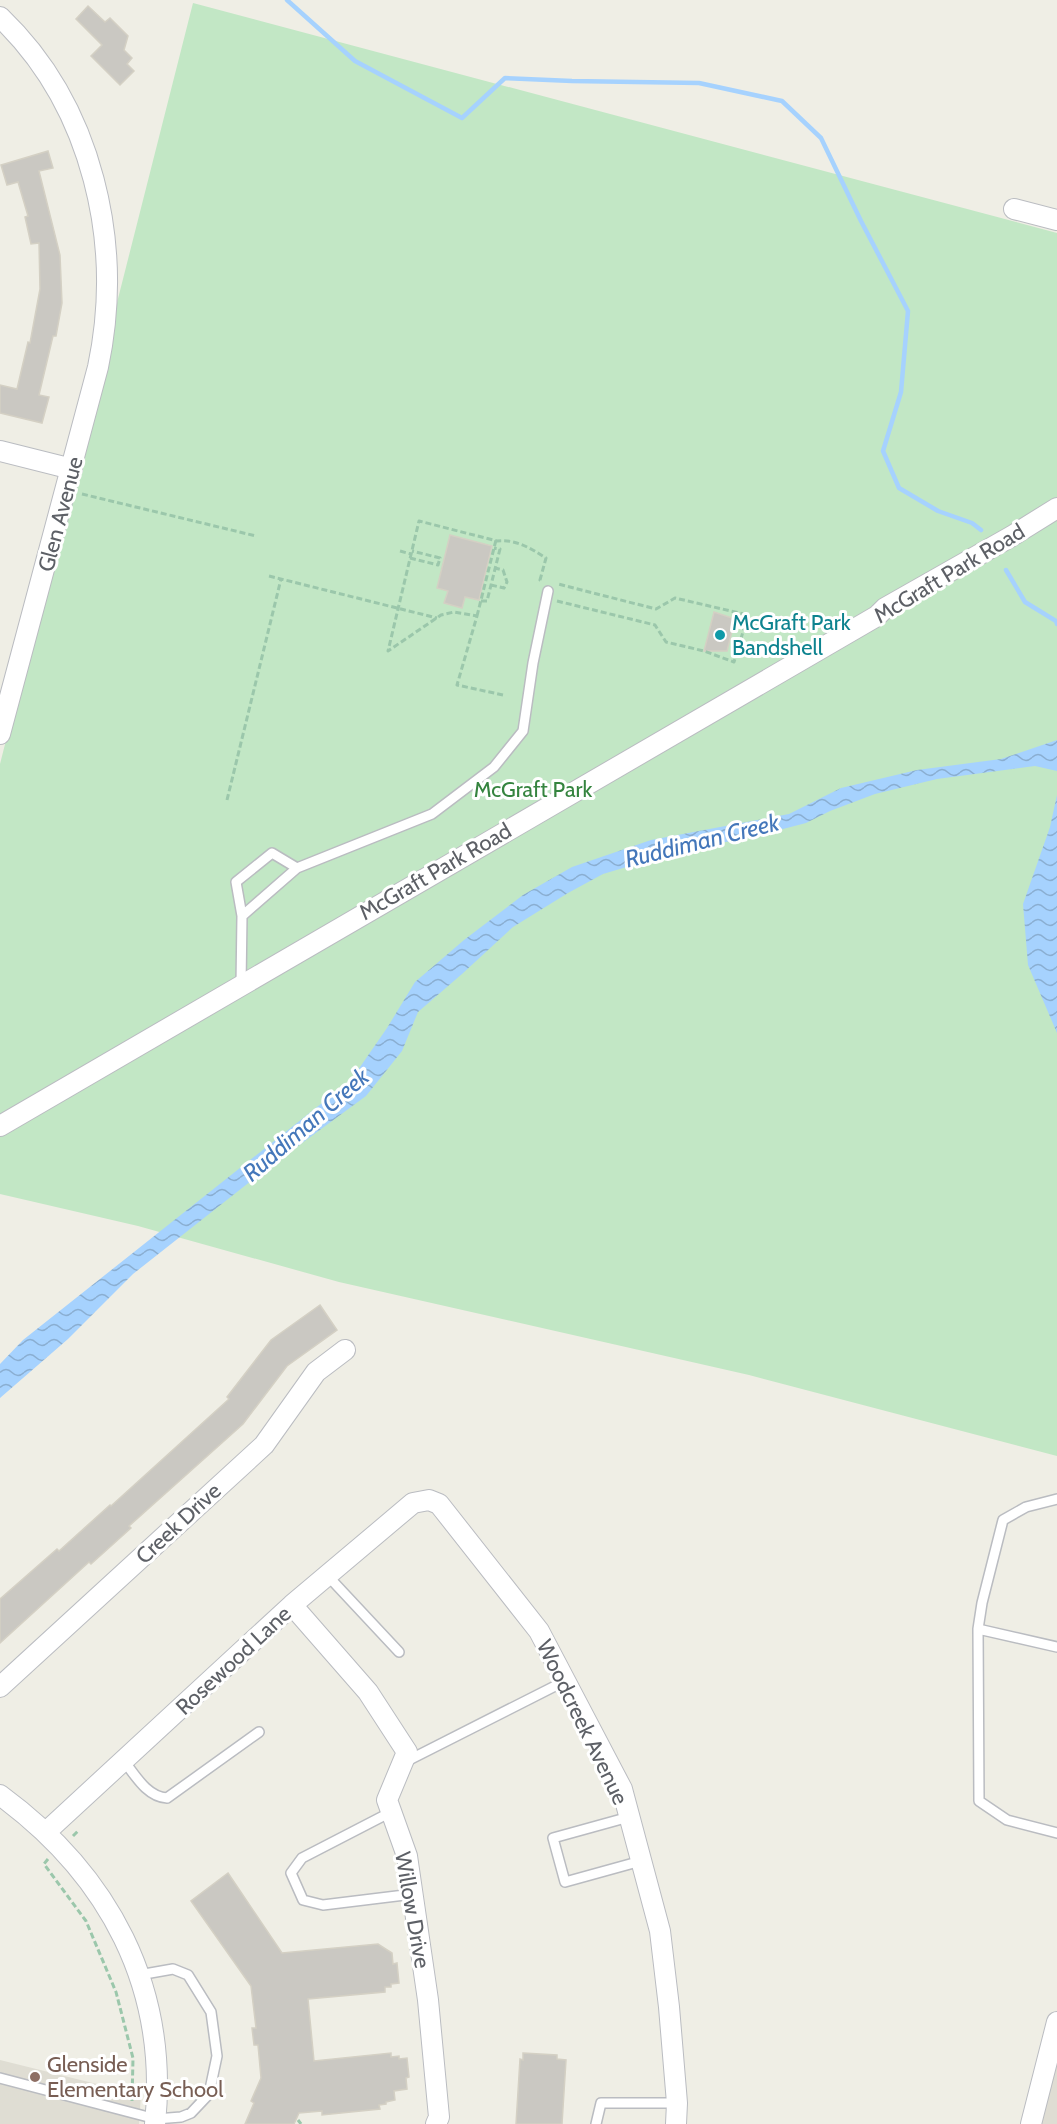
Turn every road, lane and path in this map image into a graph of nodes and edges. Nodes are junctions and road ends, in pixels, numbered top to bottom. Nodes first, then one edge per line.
1 (0, 18) edge
2 (1014, 209) dead end
3 (1057, 220) edge
4 (0, 451) edge
5 (72, 469) junction
6 (80, 493) dead end
7 (1057, 508) edge
8 (256, 536) dead end
9 (496, 540) junction
10 (494, 548) junction
11 (400, 551) dead end
12 (411, 555) junction
13 (495, 568) junction
14 (268, 576) dead end
15 (281, 579) junction
16 (491, 585) junction
17 (547, 595) joint
18 (481, 601) junction
19 (398, 608) junction
20 (477, 616) junction
21 (437, 618) junction
22 (503, 695) dead end
23 (0, 734) edge
24 (227, 800) dead end
25 (297, 868) junction
26 (242, 916) junction
27 (241, 985) junction
28 (0, 1126) edge
29 (345, 1350) dead end
30 (1057, 1499) edge
31 (429, 1500) joint
32 (327, 1575) junction
33 (292, 1605) junction
34 (978, 1629) junction
35 (1057, 1647) edge
36 (399, 1652) dead end
37 (565, 1681) junction
38 (0, 1687) edge
39 (259, 1732) dead end
40 (124, 1761) junction
41 (403, 1763) junction
42 (0, 1795) edge
43 (391, 1812) junction
44 (629, 1817) junction
45 (78, 1831) dead end
46 (46, 1832) junction
47 (1057, 1833) edge
48 (61, 1848) junction
49 (641, 1861) junction
50 (413, 1894) junction
51 (139, 1975) junction
52 (1057, 2022) edge
53 (0, 2078) edge
54 (677, 2103) junction
55 (131, 2113) junction
56 (298, 2120) dead end
57 (437, 2121) edge
58 (156, 2122) edge
59 (301, 2124) edge
60 (596, 2124) edge
61 (676, 2124) edge
62 (1031, 2124) edge

1 - 5 street, Glen Avenue
2 - 3 street
4 - 5 street
5 - 23 street, Glen Avenue
6 - 8 path
7 - 27 street, McGraft Park Road
9 - 10 path
9 - 12 path
9 - 17 path
10 - 13 path
10 - 18 path
11 - 12 path
12 - 12 path
12 - 19 path
13 - 16 path
13 - 16 path
14 - 15 path
15 - 19 path
15 - 24 path
16 - 18 path
17 - 25 lane
18 - 20 path
19 - 21 path
19 - 21 path
20 - 21 path
20 - 22 path
25 - 26 lane
25 - 26 lane
26 - 27 lane
27 - 28 street, McGraft Park Road
29 - 38 street, Creek Drive
30 - 34 lane
31 - 32 street, Rosewood Lane
31 - 37 street, Woodcreek Avenue
32 - 33 street, Rosewood Lane
32 - 36 lane
33 - 40 street, Rosewood Lane
33 - 41 street
34 - 35 lane
34 - 47 lane
37 - 41 lane
37 - 44 street, Woodcreek Avenue
39 - 40 lane
40 - 46 street, Rosewood Lane
41 - 43 street, Willow Drive
42 - 46 street
43 - 50 street, Willow Drive
43 - 50 lane
44 - 49 street, Woodcreek Avenue
44 - 49 lane
45 - 48 path
46 - 48 street
48 - 51 street
48 - 55 path
49 - 54 street, Woodcreek Avenue
50 - 57 street, Willow Drive
51 - 58 street
51 - 58 lane
52 - 62 street
53 - 55 lane
54 - 60 lane
54 - 61 street, Woodcreek Avenue
55 - 58 lane
56 - 59 path

